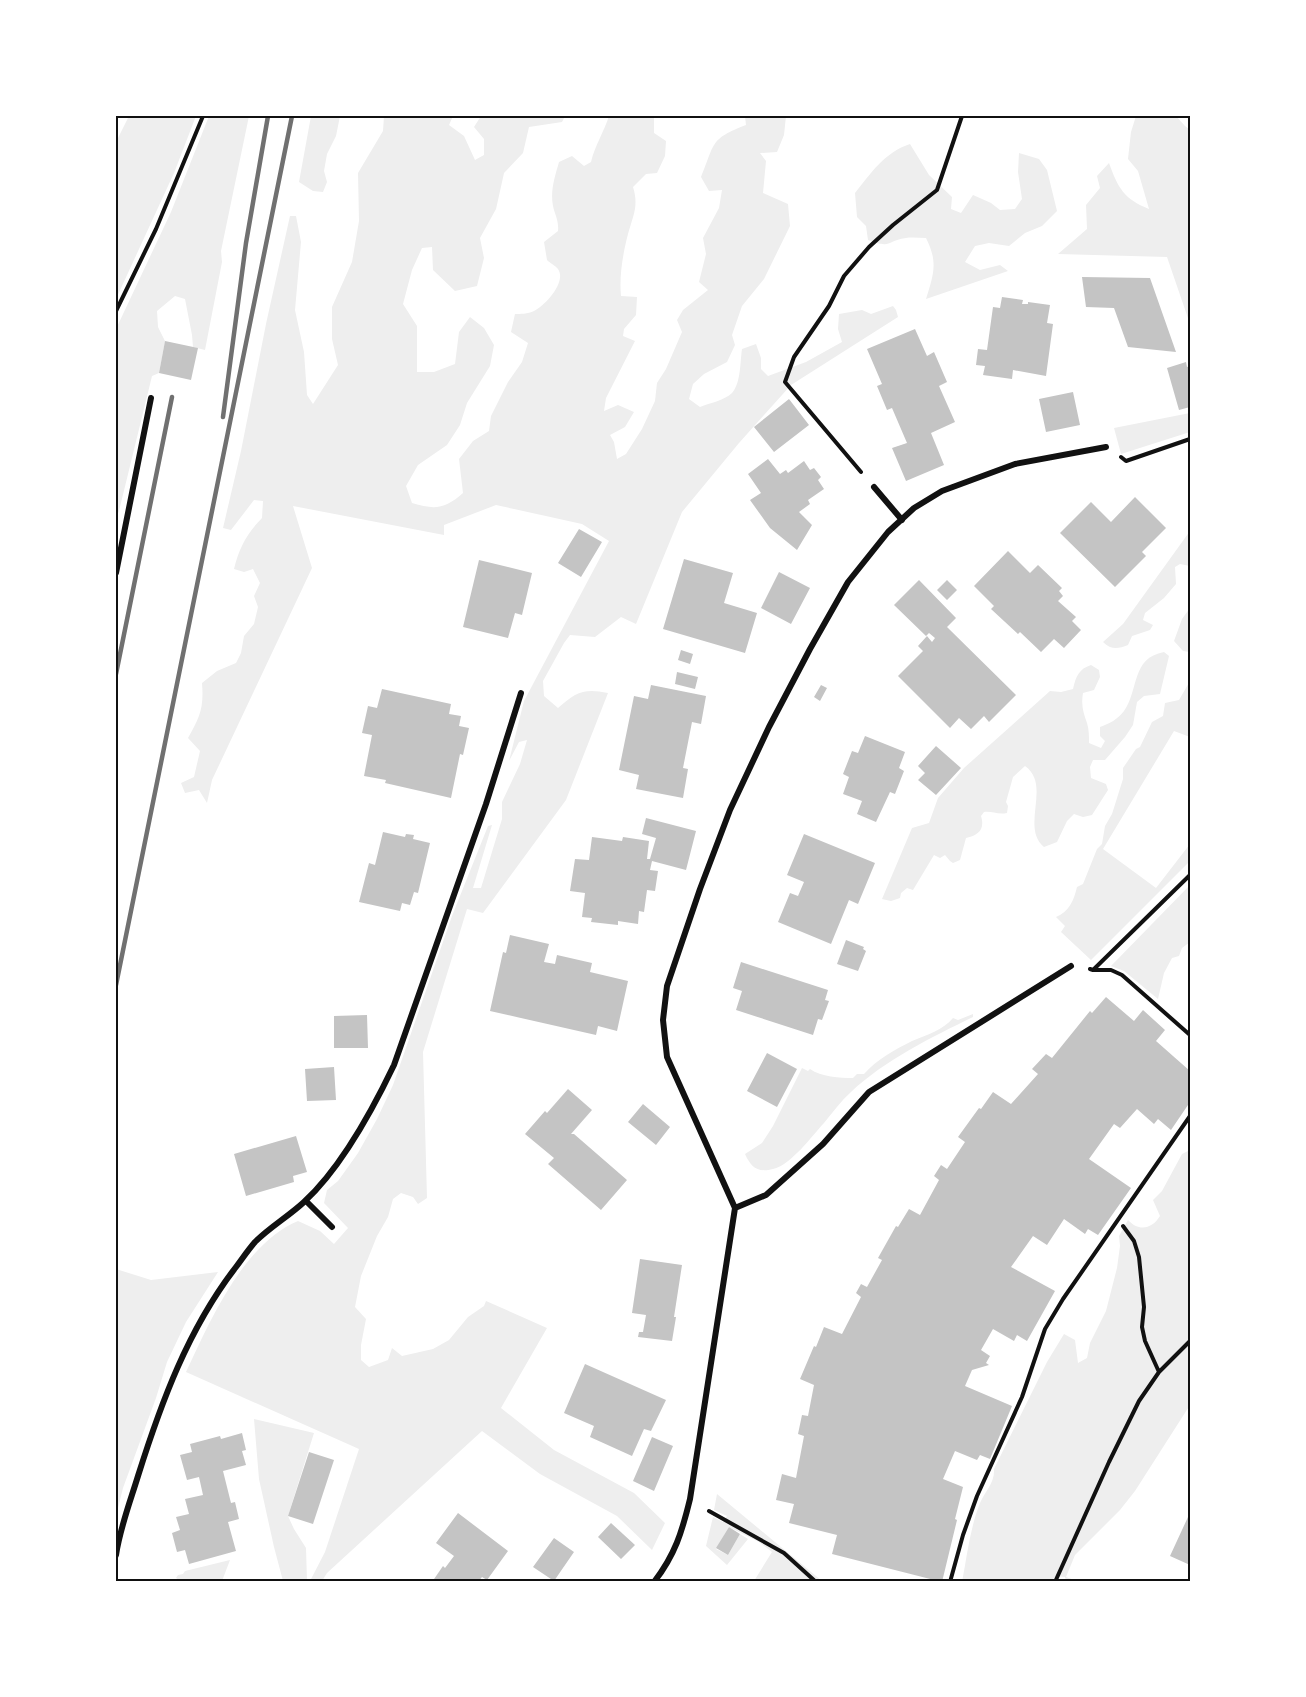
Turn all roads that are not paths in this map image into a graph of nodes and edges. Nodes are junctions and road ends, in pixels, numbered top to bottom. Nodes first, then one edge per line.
1 (151, 398) dead end
2 (1106, 447) dead end
3 (874, 486) road end
4 (902, 520) junction
5 (116, 573) edge
6 (521, 693) dead end
7 (1071, 966) road end
8 (306, 1201) junction
9 (735, 1208) junction
10 (332, 1227) dead end
11 (116, 1555) edge
12 (654, 1581) edge

1 - 5 street
2 - 4 street
3 - 4 street
4 - 9 street
6 - 8 street
7 - 9 street
8 - 10 street
8 - 11 street
9 - 12 street

